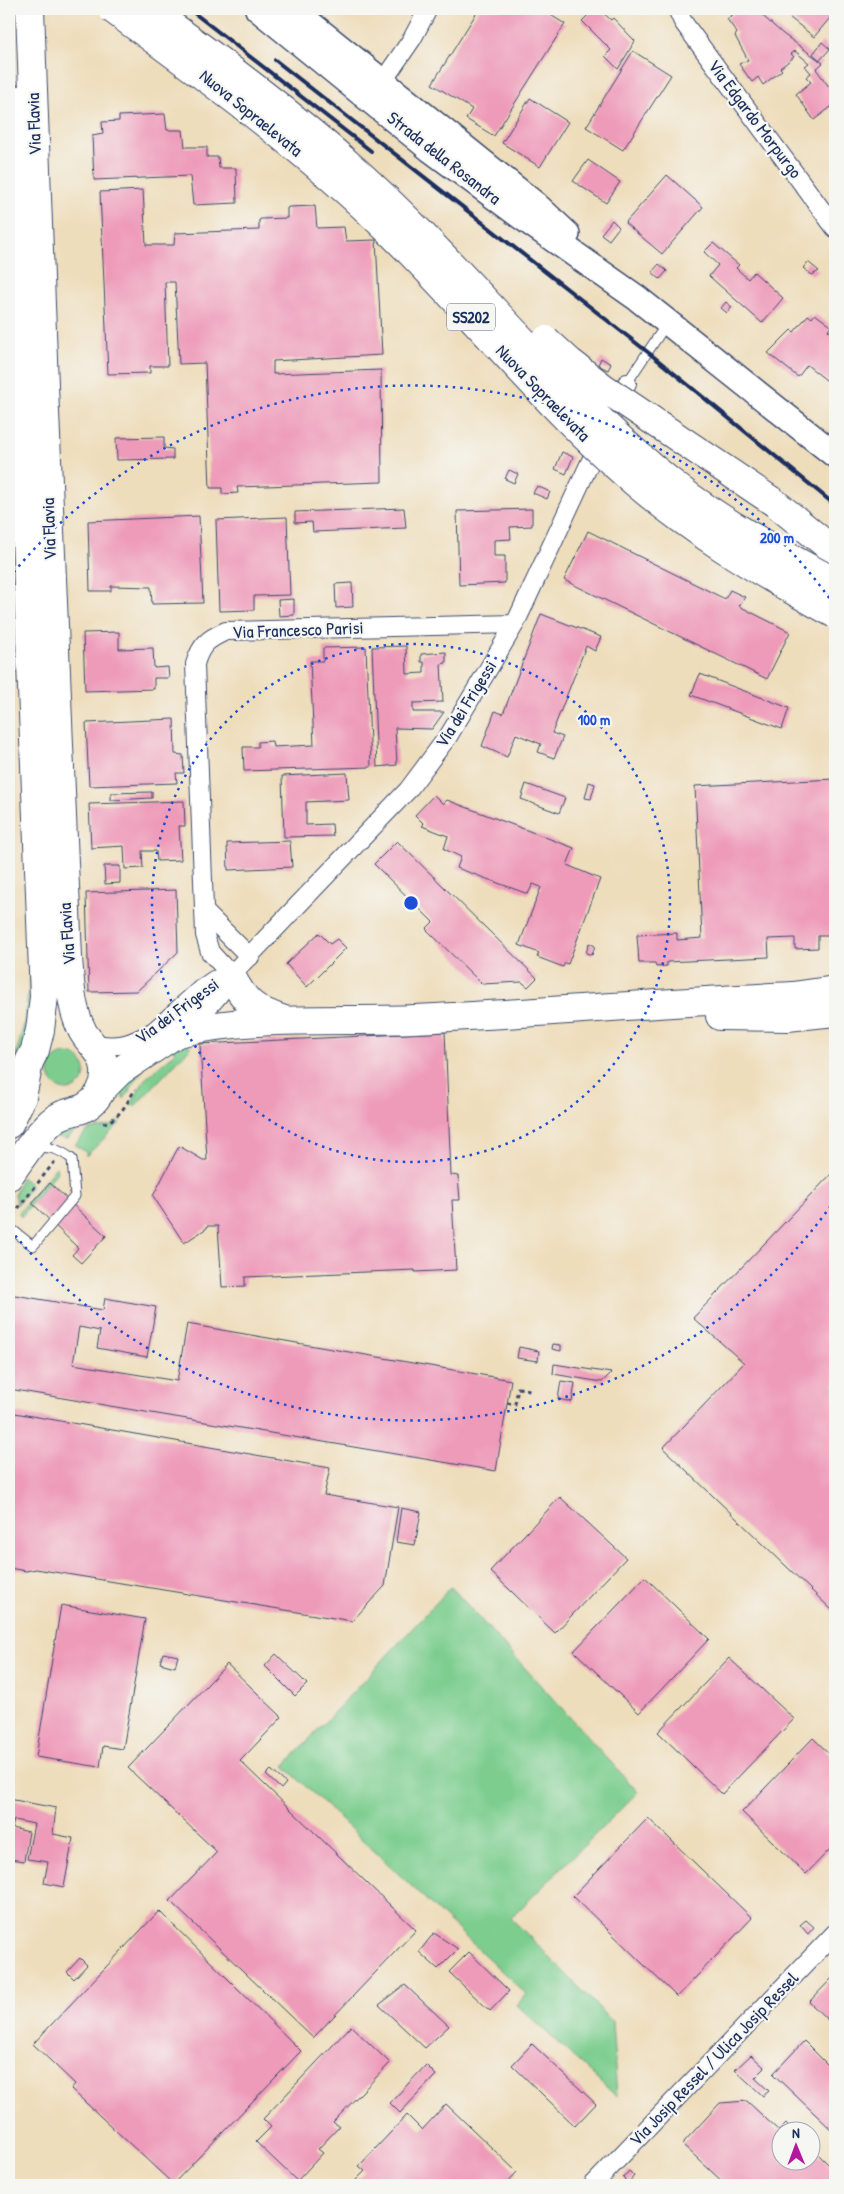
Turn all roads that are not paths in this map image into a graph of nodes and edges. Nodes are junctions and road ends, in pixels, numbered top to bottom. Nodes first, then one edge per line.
1 (30, 9) edge
2 (112, 9) edge
3 (149, 9) edge
4 (258, 9) edge
5 (292, 9) edge
6 (428, 9) edge
7 (677, 9) edge
8 (383, 81) junction
9 (9, 97) edge
10 (345, 161) junction
11 (835, 228) edge
12 (637, 298) junction
13 (667, 322) junction
14 (627, 383) joint
15 (835, 455) edge
16 (835, 552) edge
17 (835, 582) edge
18 (835, 614) edge
19 (515, 624) junction
20 (205, 912) junction
21 (240, 966) junction
22 (835, 990) edge
23 (749, 1007) junction
24 (835, 1012) edge
25 (289, 1022) junction
26 (177, 1033) junction
27 (92, 1044) junction
28 (31, 1062) junction
29 (102, 1089) junction
30 (67, 1112) junction
31 (9, 1124) edge
32 (26, 1152) junction
33 (9, 1176) edge
34 (9, 1227) edge
35 (835, 1933) edge
36 (593, 2185) edge

1 - 27 main road, Via Flavia
2 - 18 main road, Nuova Sopraelevata / SS202, bridge
3 - 10 main road, Nuova Sopraelevata / SS202, bridge
4 - 12 main road, Strada della Rosandra
5 - 8 main road, Strada della Rosandra
6 - 8 street
7 - 11 street, Via Edgardo Morpurgo
8 - 12 main road, Strada della Rosandra
9 - 28 main road, Via Flavia
10 - 16 main road, bridge
10 - 17 main road, Nuova Sopraelevata / SS202, bridge
12 - 13 main road, Strada della Rosandra
13 - 14 lane
13 - 15 main road, Strada della Rosandra
14 - 19 street, Via dei Frigessi
19 - 20 street, Via Francesco Parisi
19 - 21 street, Via dei Frigessi
20 - 21 street
20 - 21 street, Via Francesco Parisi
21 - 25 main road
21 - 26 street, Via dei Frigessi
21 - 27 street, Via dei Frigessi
22 - 23 main road
23 - 24 main road
23 - 25 main road
25 - 26 main road
26 - 29 main road
27 - 28 main road
27 - 29 main road, Via Flavia
28 - 30 main road
28 - 31 main road, Via Flavia
29 - 30 main road
30 - 32 main road
32 - 33 main road
32 - 34 lane
35 - 36 street, Via Josip Ressel / Ulica Josip Ressel

